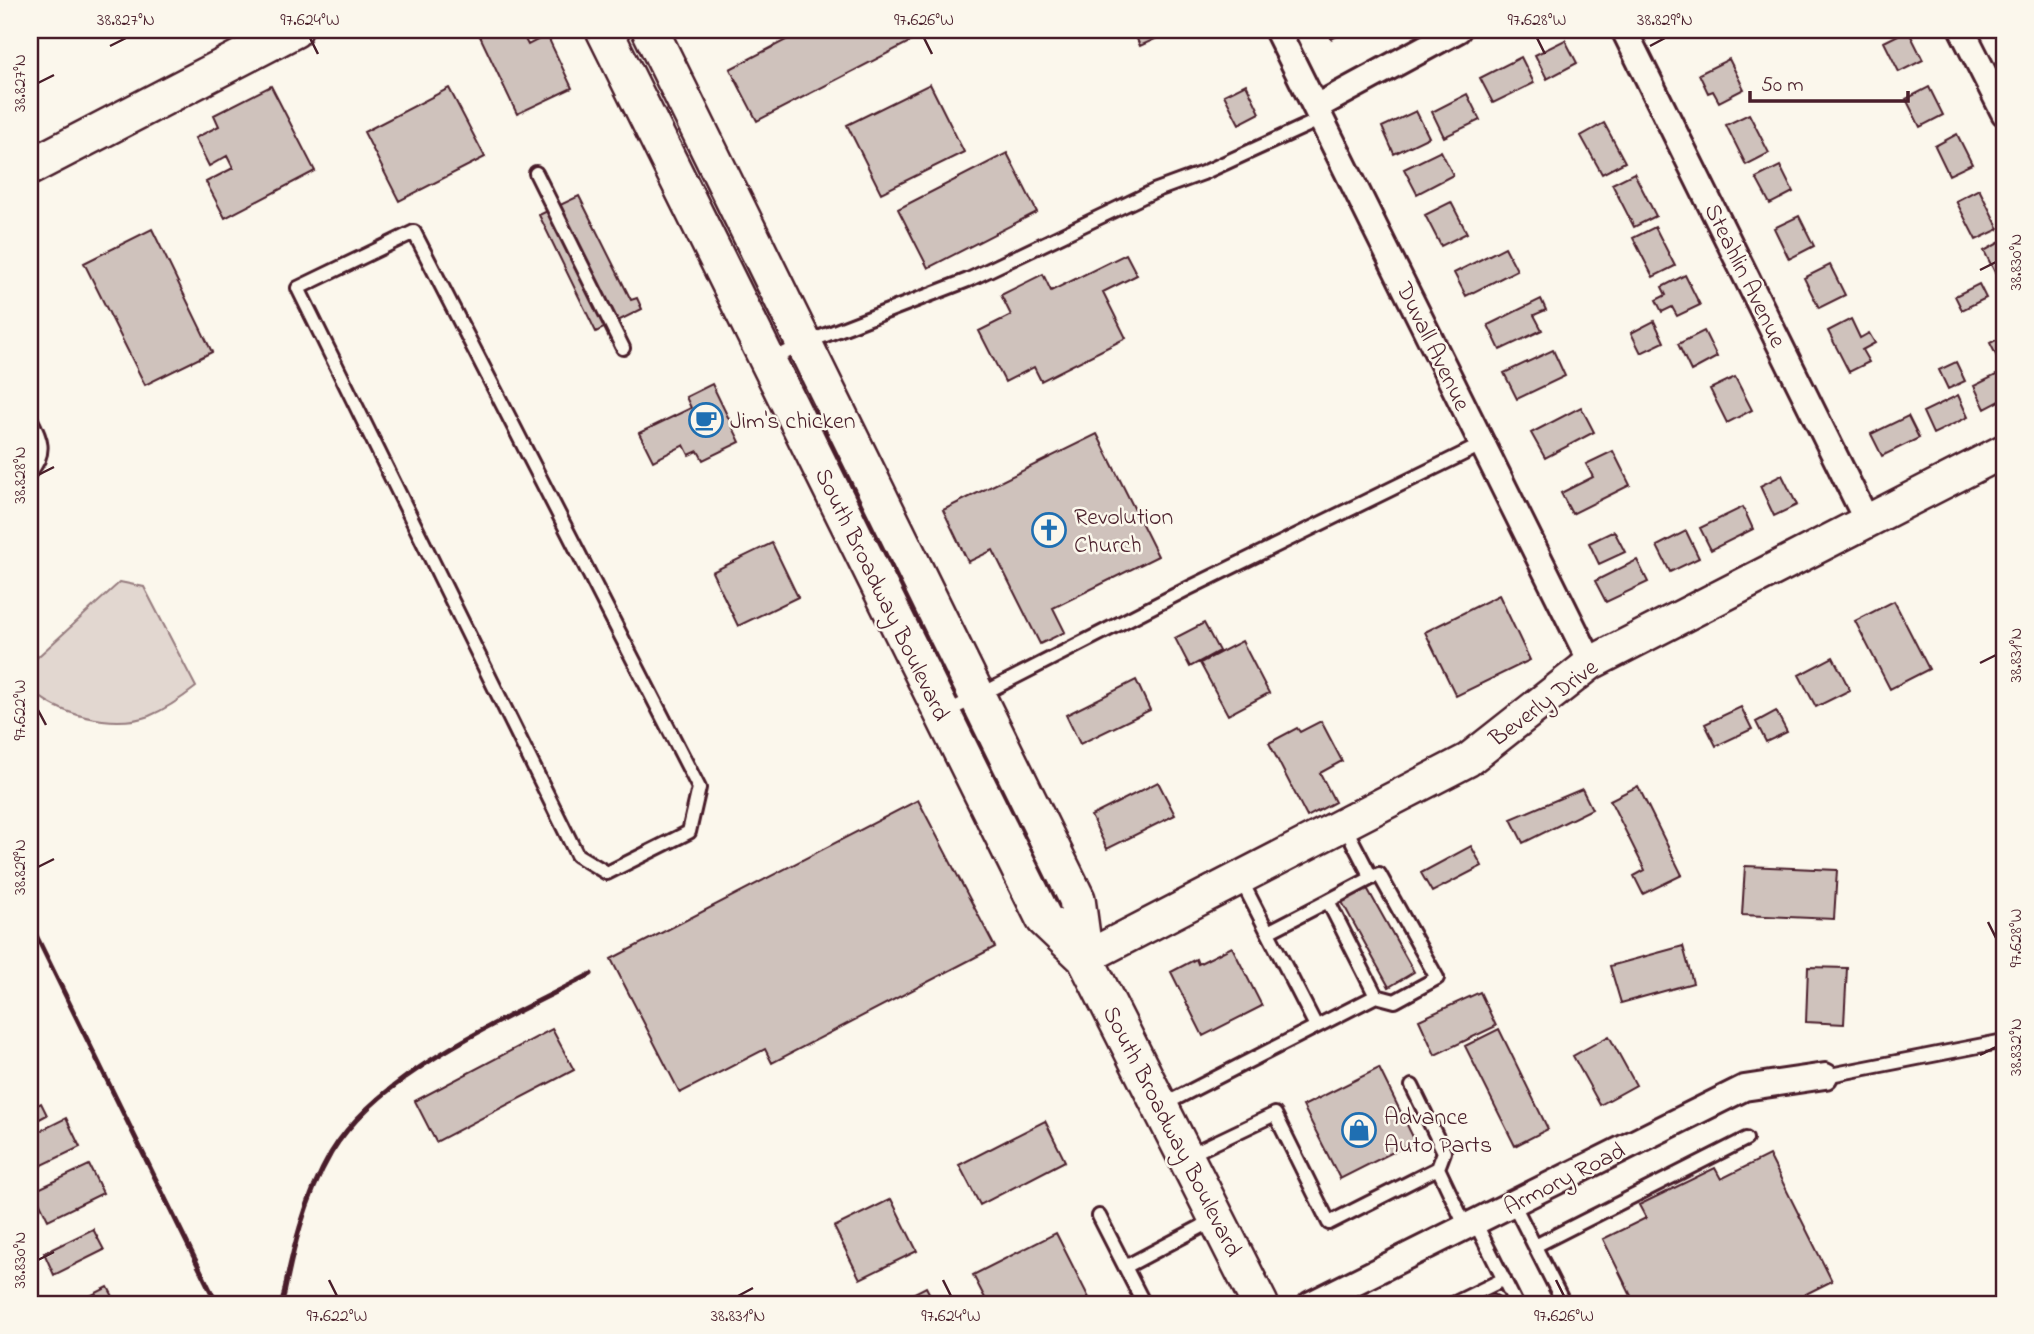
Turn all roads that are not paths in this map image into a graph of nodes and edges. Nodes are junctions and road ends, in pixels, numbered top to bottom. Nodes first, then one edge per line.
1 (294, 30) edge
2 (604, 30) edge
3 (650, 30) edge
4 (1277, 30) edge
5 (1458, 30) edge
6 (1624, 30) edge
7 (1962, 30) edge
8 (1319, 113) junction
9 (2004, 113) edge
10 (30, 167) edge
11 (536, 173) dead end
12 (805, 344) junction
13 (623, 348) dead end
14 (768, 362) junction
15 (30, 418) edge
16 (1483, 444) junction
17 (2004, 451) edge
18 (30, 472) edge
19 (1867, 521) junction
20 (1591, 663) junction
21 (978, 697) junction
22 (943, 715) junction
23 (1343, 824) junction
24 (577, 855) joint
25 (1371, 877) junction
26 (1240, 878) junction
27 (1328, 901) junction
28 (1268, 932) junction
29 (1085, 958) junction
30 (1376, 996) junction
31 (1316, 1026) junction
32 (2004, 1041) edge
33 (1825, 1076) joint
34 (1412, 1086) dead end
35 (1160, 1107) junction
36 (1746, 1139) dead end
37 (1186, 1157) junction
38 (1438, 1168) junction
39 (1513, 1203) junction
40 (1099, 1216) dead end
41 (1217, 1218) junction
42 (1471, 1225) junction
43 (1535, 1246) junction
44 (1125, 1267) junction
45 (1504, 1279) junction
46 (1349, 1296) edge
47 (1144, 1304) edge
48 (1260, 1304) edge
49 (1311, 1304) edge
50 (1453, 1304) edge
51 (1486, 1304) edge
52 (1496, 1304) edge
53 (1516, 1304) edge
54 (1564, 1304) edge

1 - 10 main road
2 - 14 main road, South Broadway Boulevard
3 - 12 main road, South Broadway Boulevard
4 - 8 street, Duvall Avenue
5 - 8 street
6 - 19 street, Steahlin Avenue
7 - 9 street
8 - 12 lane
8 - 16 street, Duvall Avenue
11 - 13 lane
12 - 14 lane
12 - 21 main road, South Broadway Boulevard
14 - 22 main road, South Broadway Boulevard
15 - 18 lane
16 - 20 street, Duvall Avenue
16 - 21 lane
17 - 19 street, Beverly Drive
19 - 20 street, Beverly Drive
20 - 23 street, Beverly Drive
21 - 22 lane
21 - 29 main road, South Broadway Boulevard
22 - 29 main road, South Broadway Boulevard
23 - 25 lane
23 - 26 street, Beverly Drive
24 - 24 lane
25 - 27 lane
25 - 30 lane
26 - 28 lane
26 - 29 street, Beverly Drive
27 - 28 lane
27 - 30 lane
28 - 31 lane
29 - 35 main road, South Broadway Boulevard
30 - 31 lane
31 - 35 lane
32 - 33 lane
33 - 39 street, Armory Road
34 - 38 lane
35 - 37 main road, South Broadway Boulevard
36 - 43 lane
37 - 38 lane
37 - 41 main road, South Broadway Boulevard
38 - 42 lane
39 - 42 street, Armory Road
39 - 43 lane
40 - 44 lane
41 - 44 lane
41 - 48 main road, South Broadway Boulevard
42 - 45 lane
42 - 46 street, Armory Road
43 - 54 lane
44 - 47 lane
45 - 50 lane
45 - 53 lane
46 - 49 street, Armory Road
51 - 52 lane

